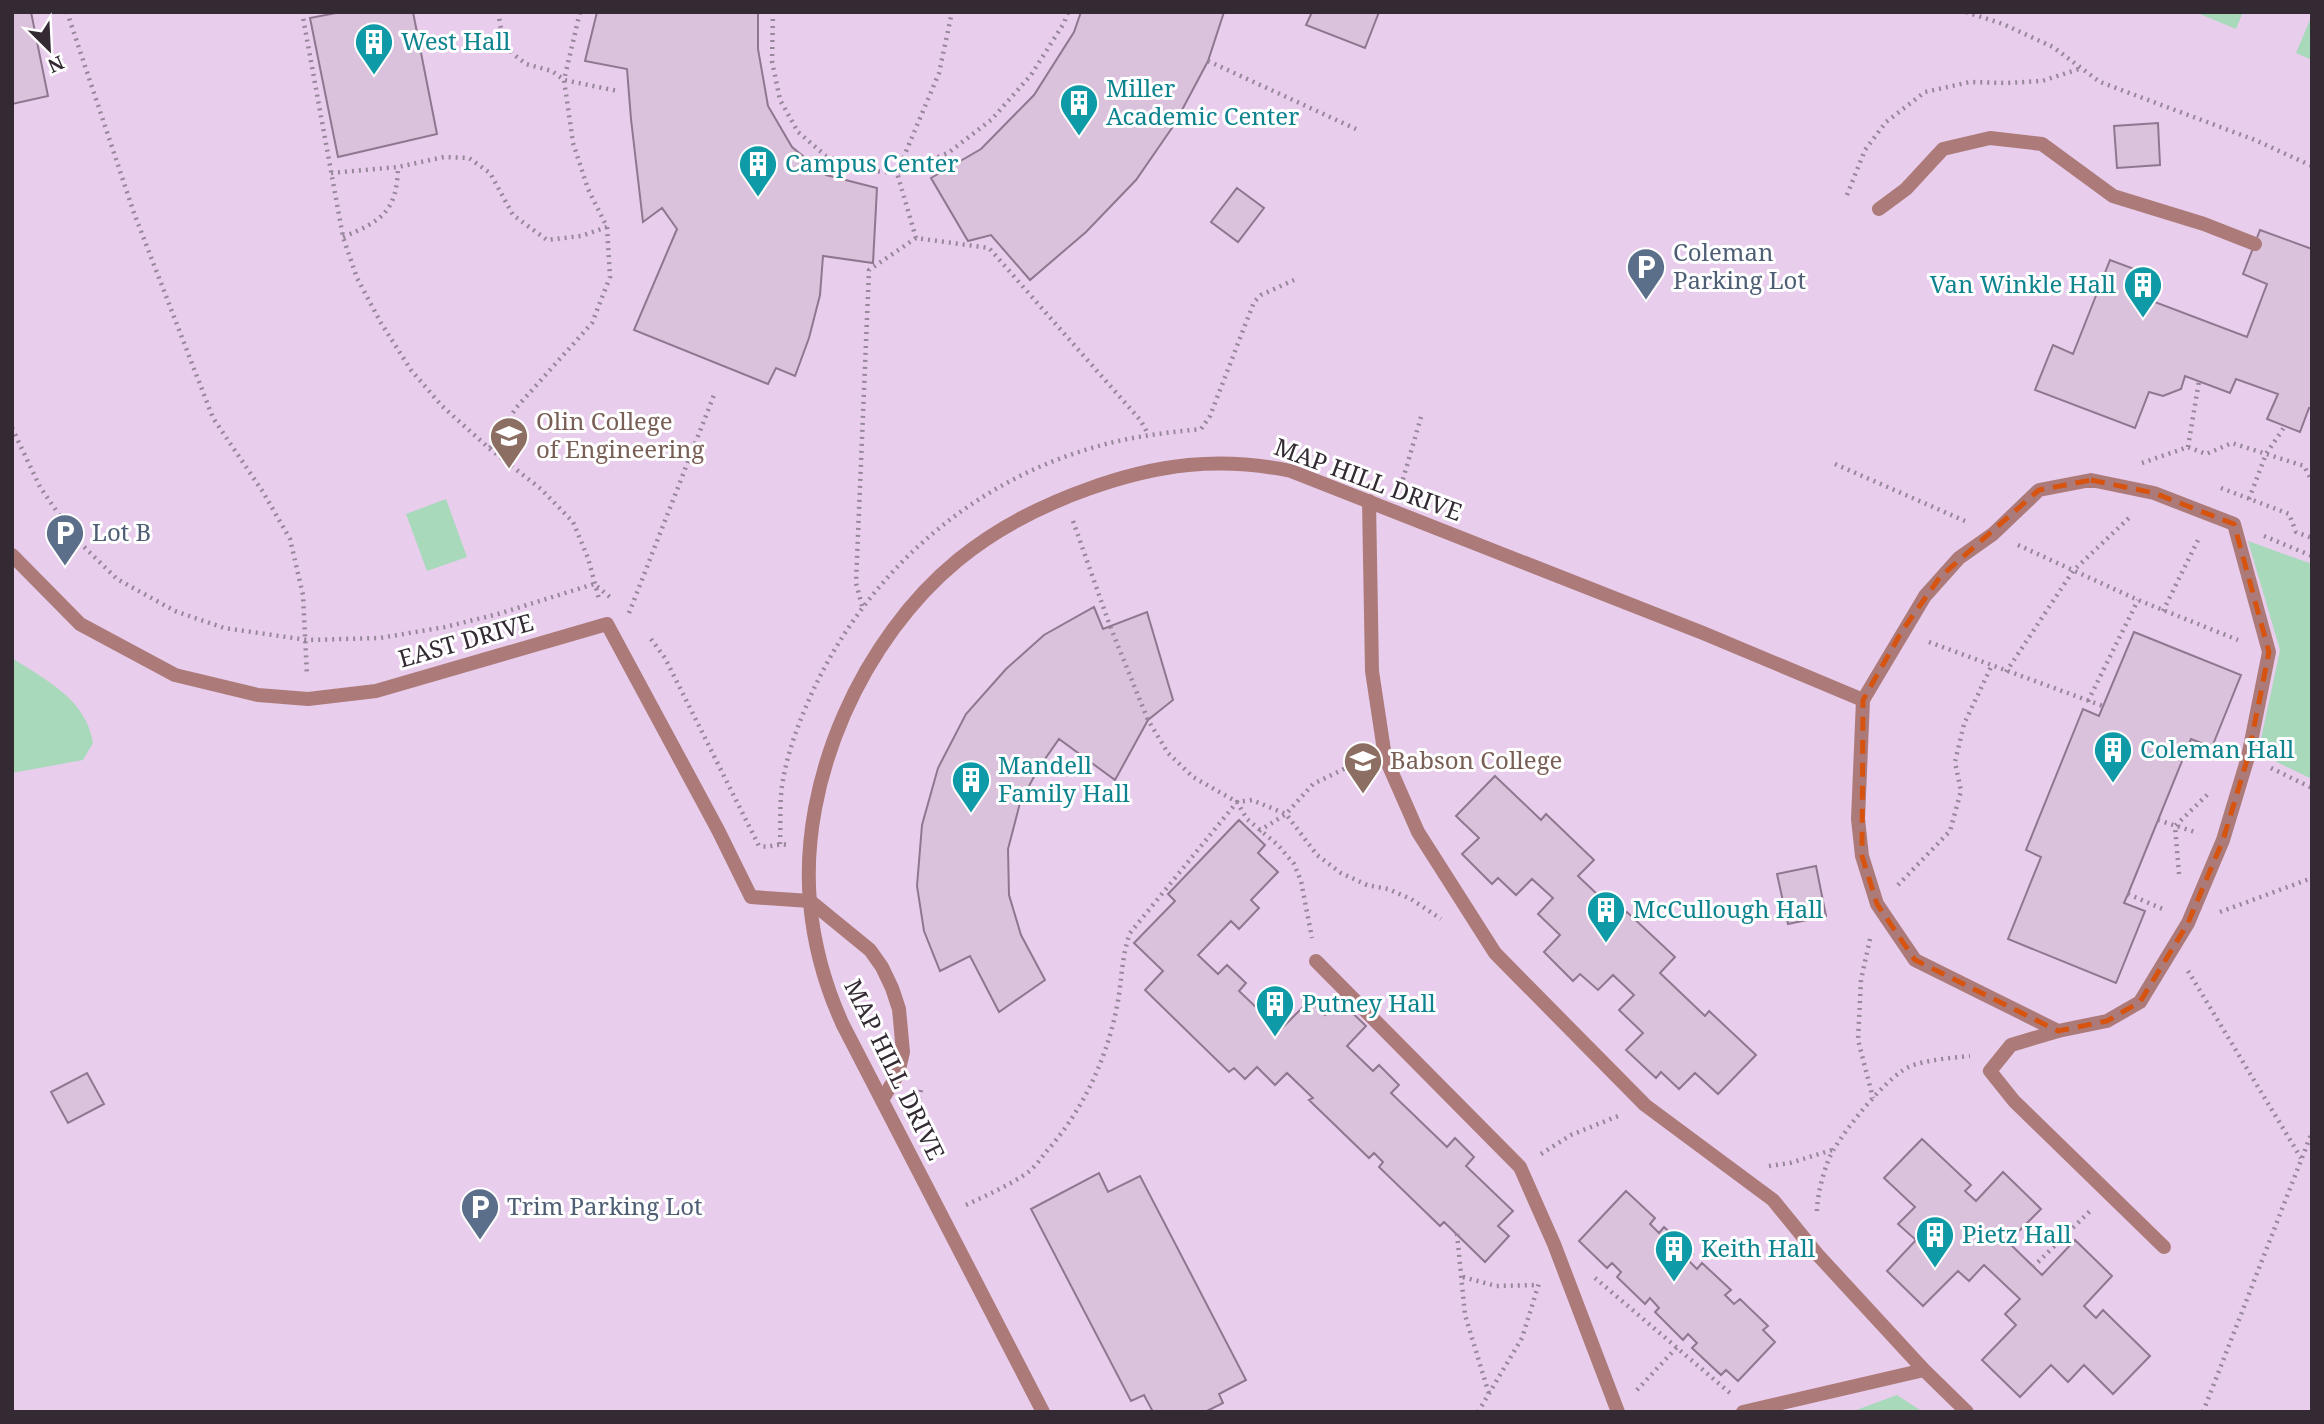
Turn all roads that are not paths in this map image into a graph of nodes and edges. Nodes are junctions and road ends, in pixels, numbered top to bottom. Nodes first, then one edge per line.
1 (1879, 209) dead end
2 (2255, 244) dead end
3 (1369, 501) junction
4 (12, 555) edge
5 (1863, 700) junction
6 (810, 901) junction
7 (1316, 961) road end
8 (2058, 1031) junction
9 (883, 1100) junction
10 (2164, 1247) dead end
11 (1924, 1370) junction
12 (1618, 1411) edge
13 (1043, 1412) edge
14 (1743, 1412) edge
15 (1967, 1412) edge

1 - 2 street
3 - 5 street, MAP HILL DRIVE
3 - 6 street, MAP HILL DRIVE
3 - 11 street
4 - 6 street, EAST DRIVE
5 - 8 street
5 - 8 street
6 - 9 street, MAP HILL DRIVE
6 - 9 street
7 - 12 street
8 - 10 street
9 - 13 street, MAP HILL DRIVE
11 - 14 street
11 - 15 street

